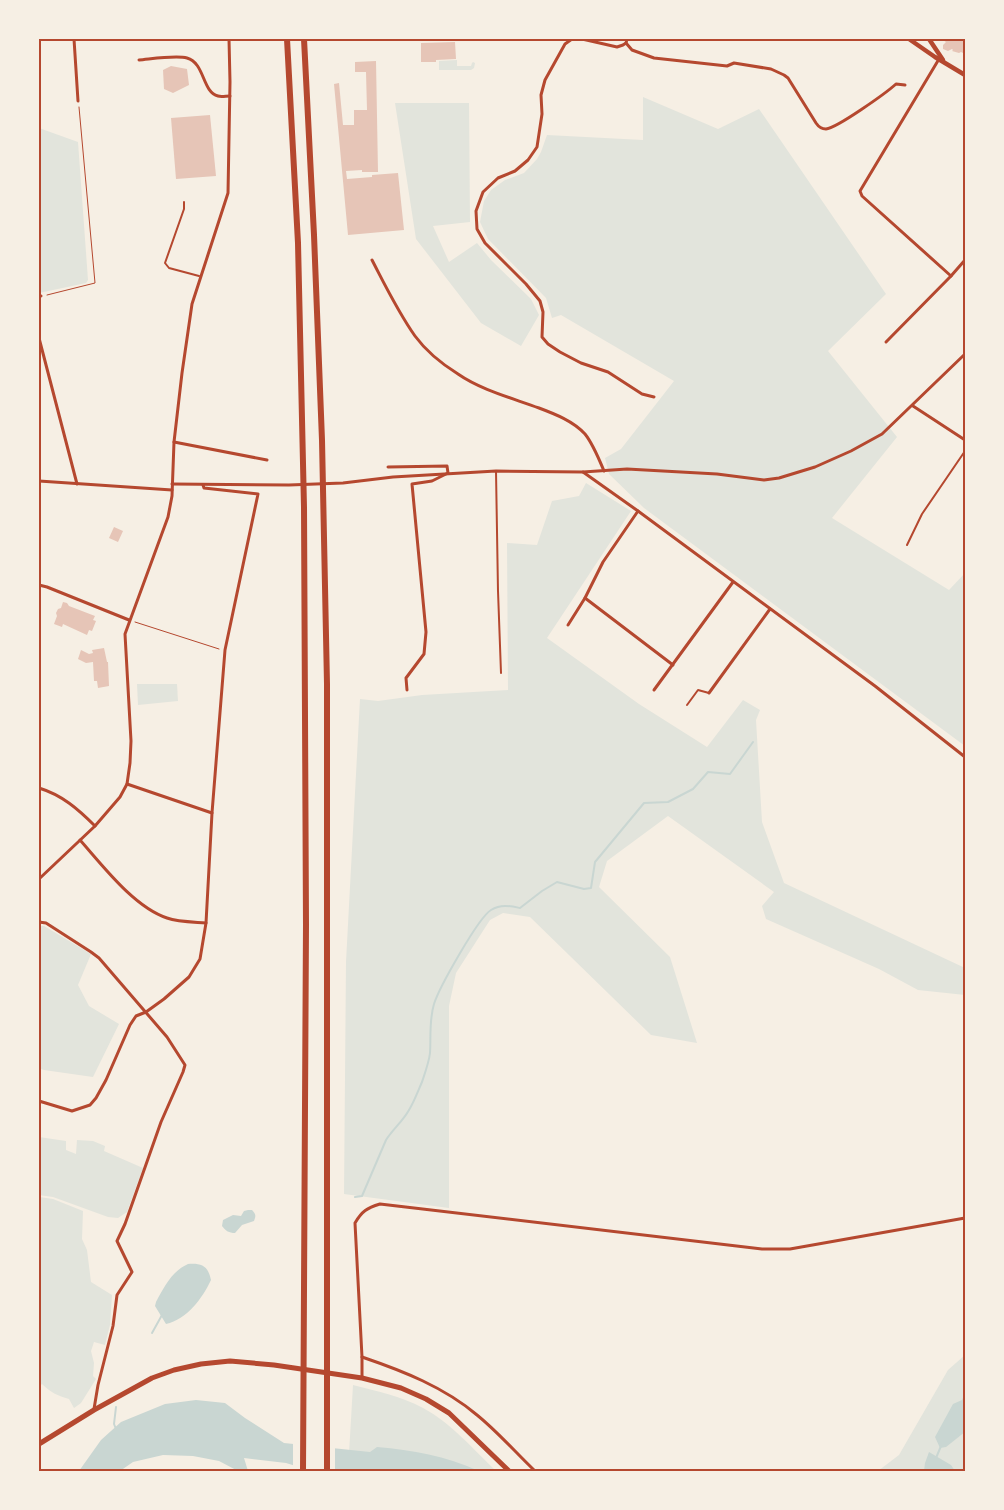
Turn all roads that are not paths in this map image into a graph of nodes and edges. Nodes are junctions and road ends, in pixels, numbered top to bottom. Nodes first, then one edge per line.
1 (74, 39) edge
2 (229, 39) edge
3 (287, 39) edge
4 (304, 39) edge
5 (572, 39) edge
6 (582, 39) edge
7 (910, 39) edge
8 (929, 39) edge
9 (626, 41) edge
10 (139, 60) dead end
11 (941, 60) junction
12 (965, 75) edge
13 (905, 85) dead end
14 (230, 96) junction
15 (78, 101) road end
16 (184, 202) dead end
17 (372, 260) dead end
18 (965, 260) edge
19 (951, 276) junction
20 (201, 277) junction
21 (39, 338) edge
22 (886, 342) dead end
23 (965, 354) edge
24 (654, 397) dead end
25 (913, 406) junction
26 (965, 440) edge
27 (174, 442) junction
28 (965, 451) edge
29 (267, 460) dead end
30 (388, 467) dead end
31 (496, 471) junction
32 (604, 471) junction
33 (583, 472) junction
34 (448, 473) junction
35 (39, 481) edge
36 (77, 484) junction
37 (172, 484) junction
38 (203, 485) junction
39 (172, 490) junction
40 (638, 511) junction
41 (906, 545) dead end
42 (733, 582) junction
43 (39, 586) edge
44 (585, 598) junction
45 (770, 609) junction
46 (129, 620) junction
47 (568, 625) dead end
48 (672, 665) junction
49 (501, 673) dead end
50 (407, 690) dead end
51 (654, 690) dead end
52 (709, 692) joint
53 (687, 705) dead end
54 (965, 757) edge
55 (127, 784) junction
56 (39, 788) edge
57 (212, 813) junction
58 (95, 826) junction
59 (80, 840) junction
60 (39, 879) edge
61 (39, 922) edge
62 (206, 923) junction
63 (146, 1012) junction
64 (39, 1101) edge
65 (965, 1218) edge
66 (362, 1357) junction
67 (362, 1378) junction
68 (94, 1410) junction
69 (39, 1444) edge
70 (304, 1471) edge
71 (327, 1471) edge
72 (509, 1471) edge
73 (535, 1471) edge

1 - 15 street
2 - 14 street
3 - 70 highway
4 - 71 highway
5 - 24 street
6 - 9 street
7 - 11 street
8 - 11 street
9 - 13 street
10 - 14 street
11 - 12 street
11 - 19 street
14 - 20 street
16 - 20 lane
17 - 32 street
18 - 19 street
19 - 22 street
20 - 27 street
21 - 36 street
23 - 25 street
25 - 26 street
25 - 32 street
27 - 29 street
27 - 37 street
28 - 41 lane
30 - 34 street
31 - 33 street
31 - 34 street
31 - 49 lane
32 - 33 street
33 - 40 street
34 - 38 street
34 - 50 street
35 - 36 street
36 - 39 street
37 - 38 street
37 - 39 street
38 - 57 street
39 - 46 street
40 - 42 street
40 - 44 street
42 - 45 street
42 - 48 street
43 - 46 street
44 - 47 street
44 - 48 street
45 - 52 street
45 - 54 street
46 - 55 street
48 - 51 street
52 - 53 lane
55 - 57 street
55 - 58 street
56 - 58 street
57 - 62 street
58 - 59 street
59 - 60 street
59 - 62 street
61 - 63 street
62 - 63 street
63 - 64 street
63 - 68 street
65 - 66 street
66 - 67 street
66 - 73 street
67 - 68 main road
67 - 72 main road
68 - 69 main road

